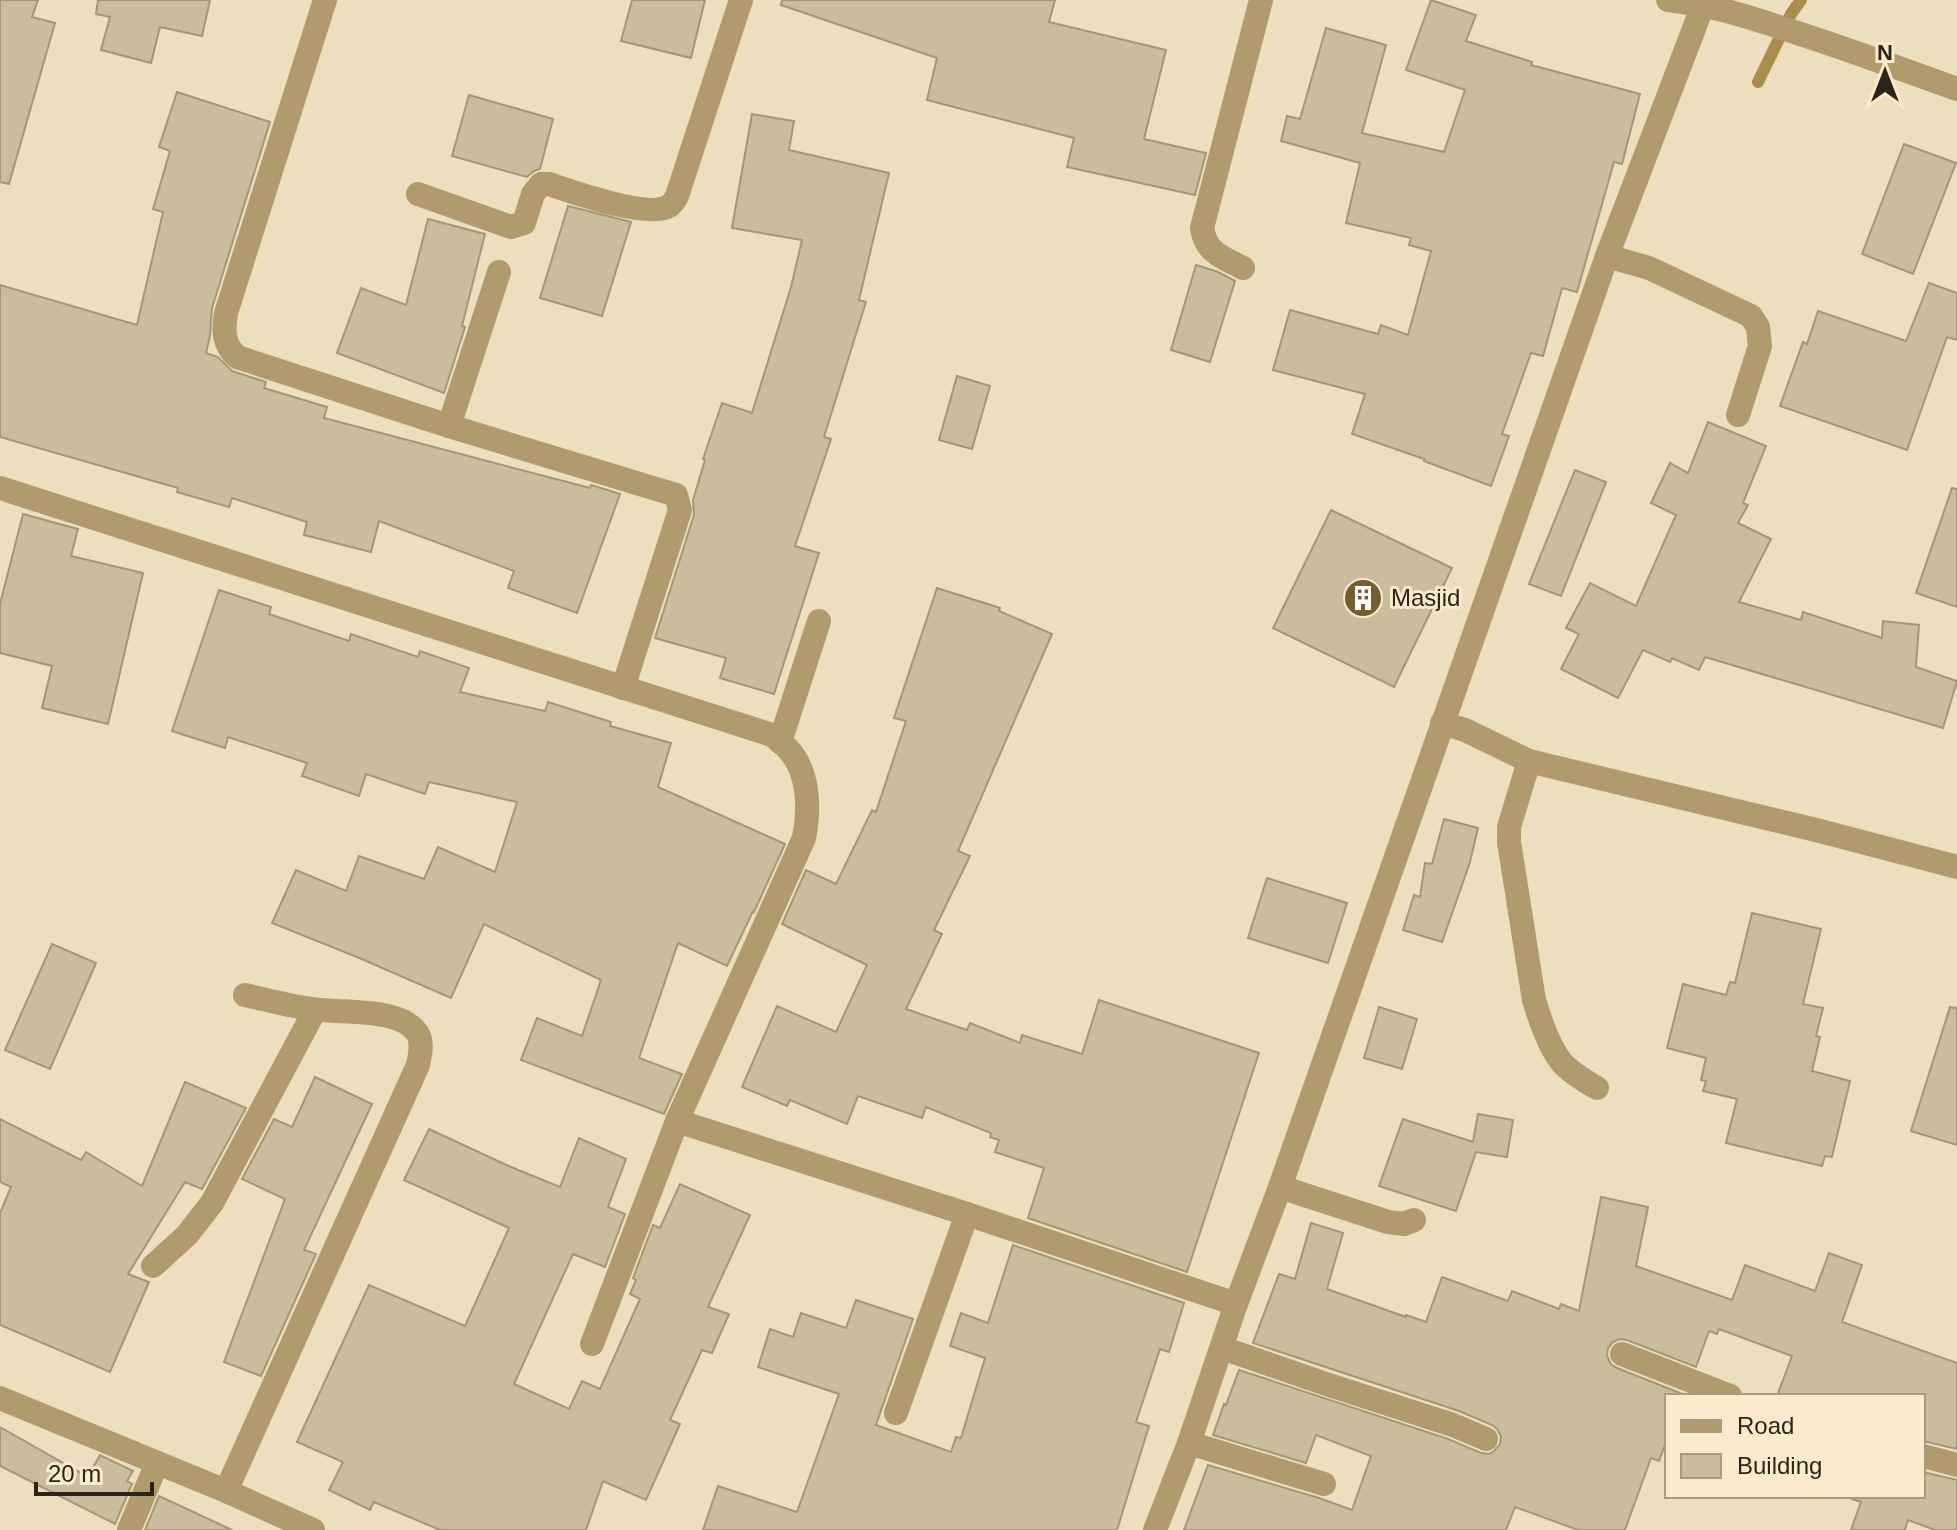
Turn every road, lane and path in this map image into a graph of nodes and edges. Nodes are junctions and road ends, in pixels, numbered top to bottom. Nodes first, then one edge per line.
1 (325, 0) edge
2 (741, 0) edge
3 (1261, 0) edge
4 (1668, 0) edge
5 (1704, 2) edge
6 (1957, 89) edge
7 (418, 194) dead end
8 (1607, 256) junction
9 (1243, 268) dead end
10 (499, 272) dead end
11 (1738, 415) dead end
12 (449, 426) junction
13 (0, 488) edge
14 (819, 621) dead end
15 (623, 688) junction
16 (1454, 726) junction
17 (780, 742) junction
18 (1523, 757) junction
19 (1957, 867) edge
20 (245, 995) dead end
21 (315, 1010) junction
22 (1597, 1088) dead end
23 (677, 1121) junction
24 (1280, 1187) junction
25 (967, 1214) junction
26 (1414, 1220) dead end
27 (153, 1266) dead end
28 (1236, 1304) junction
29 (592, 1344) dead end
30 (1222, 1348) junction
31 (1622, 1354) dead end
32 (1725, 1394) edge
33 (0, 1398) edge
34 (896, 1413) dead end
35 (1486, 1439) dead end
36 (1189, 1443) junction
37 (1925, 1457) edge
38 (157, 1463) junction
39 (1957, 1465) edge
40 (1324, 1484) dead end
41 (226, 1491) junction
42 (129, 1530) edge
43 (313, 1530) edge
44 (1155, 1530) edge

1 - 12 street
2 - 7 street
3 - 9 street
4 - 5 street
5 - 6 street
5 - 8 street
8 - 11 street
8 - 16 street
10 - 12 street
12 - 15 street
13 - 15 street
14 - 17 street
15 - 17 street
16 - 18 street
16 - 24 street
17 - 23 street
18 - 19 street
18 - 22 street
20 - 21 street
21 - 27 street
21 - 41 street
23 - 25 street
23 - 29 street
24 - 26 street
24 - 28 street
25 - 28 street
25 - 34 street
28 - 30 street
30 - 35 street
30 - 36 street
31 - 32 street
33 - 38 street
36 - 40 street
36 - 44 street
37 - 39 street
38 - 41 street
38 - 42 street
41 - 43 street

